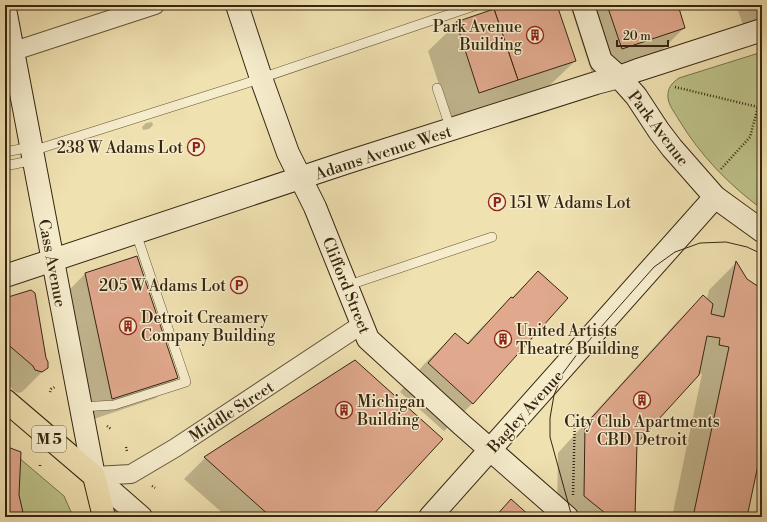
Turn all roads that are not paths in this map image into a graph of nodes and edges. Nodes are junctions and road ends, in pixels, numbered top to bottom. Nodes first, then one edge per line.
1 (155, 5) edge
2 (237, 5) edge
3 (477, 5) edge
4 (583, 5) edge
5 (5, 9) edge
6 (762, 30) edge
7 (9, 53) edge
8 (619, 77) junction
9 (261, 78) junction
10 (437, 88) dead end
11 (452, 130) junction
12 (5, 152) edge
13 (32, 153) junction
14 (5, 166) edge
15 (300, 178) junction
16 (715, 197) junction
17 (762, 231) edge
18 (136, 233) junction
19 (492, 237) dead end
20 (53, 260) junction
21 (5, 276) edge
22 (346, 286) junction
23 (361, 325) junction
24 (5, 400) edge
25 (82, 407) junction
26 (490, 450) junction
27 (94, 476) junction
28 (104, 517) edge
29 (141, 517) edge
30 (430, 517) edge
31 (567, 517) edge

1 - 7 street
2 - 9 street, Clifford Street
3 - 9 lane
4 - 8 street, Park Avenue
5 - 7 street, Cass Avenue
6 - 8 street, Adams Avenue West
7 - 13 street, Cass Avenue
8 - 11 street, Adams Avenue West
8 - 16 street, Park Avenue
9 - 13 lane
9 - 15 street, Clifford Street
10 - 11 lane
11 - 15 street, Adams Avenue West
12 - 13 lane
13 - 14 lane
13 - 20 street, Cass Avenue
15 - 18 street, Adams Avenue West
15 - 22 street, Clifford Street
16 - 17 street, Park Avenue
16 - 26 street, Bagley Avenue
18 - 20 street, Adams Avenue West
18 - 25 lane
19 - 22 lane
20 - 21 street, Adams Avenue West
20 - 25 street, Cass Avenue
22 - 23 street, Clifford Street
23 - 26 street, Clifford Street
23 - 27 street, Middle Street
24 - 27 main road, M 5
25 - 27 street, Cass Avenue
26 - 30 street, Bagley Avenue
26 - 31 street, Clifford Street
27 - 28 main road, Cass Avenue
27 - 29 street

